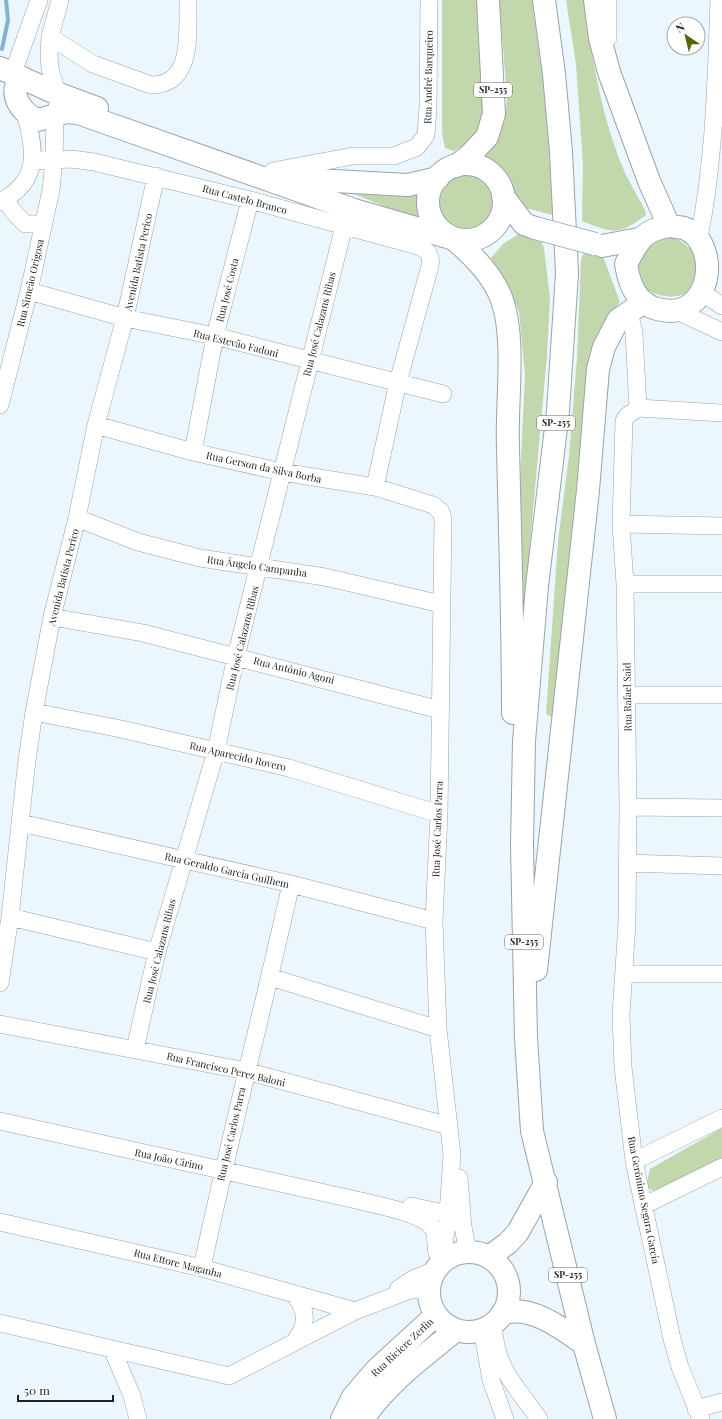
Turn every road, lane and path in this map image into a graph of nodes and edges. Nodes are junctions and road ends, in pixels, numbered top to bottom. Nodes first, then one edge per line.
1 (39, 0) edge
2 (60, 0) edge
3 (188, 0) edge
4 (429, 0) edge
5 (488, 0) edge
6 (544, 0) edge
7 (595, 0) edge
8 (608, 0) edge
9 (719, 0) edge
10 (50, 37) junction
11 (609, 72) junction
12 (10, 79) edge
13 (58, 93) junction
14 (25, 113) junction
15 (55, 117) junction
16 (54, 160) junction
17 (32, 161) junction
18 (456, 166) junction
19 (273, 171) junction
20 (156, 176) junction
21 (438, 178) junction
22 (503, 196) junction
23 (3, 200) edge
24 (250, 200) junction
25 (0, 217) edge
26 (25, 224) junction
27 (43, 224) junction
28 (344, 226) junction
29 (529, 226) junction
30 (669, 226) junction
31 (494, 228) junction
32 (699, 237) junction
33 (454, 239) junction
34 (639, 239) junction
35 (598, 245) junction
36 (626, 264) junction
37 (29, 291) junction
38 (704, 294) junction
39 (722, 306) edge
40 (636, 307) junction
41 (676, 310) junction
42 (125, 318) junction
43 (722, 332) edge
44 (215, 336) junction
45 (309, 361) junction
46 (398, 382) junction
47 (443, 394) dead end
48 (0, 406) edge
49 (638, 408) junction
50 (722, 413) edge
51 (96, 425) junction
52 (194, 452) junction
53 (282, 472) junction
54 (375, 487) junction
55 (433, 505) joint
56 (77, 518) junction
57 (621, 524) junction
58 (722, 526) edge
59 (259, 566) junction
60 (625, 584) junction
61 (722, 584) edge
62 (441, 604) junction
63 (52, 617) junction
64 (236, 656) junction
65 (628, 695) junction
66 (722, 695) edge
67 (440, 710) junction
68 (34, 712) junction
69 (216, 751) junction
70 (628, 807) junction
71 (722, 808) edge
72 (439, 814) junction
73 (20, 823) junction
74 (522, 845) junction
75 (183, 859) junction
76 (628, 863) junction
77 (722, 866) edge
78 (290, 884) junction
79 (10, 917) junction
80 (434, 921) junction
81 (157, 952) junction
82 (624, 974) junction
83 (722, 974) edge
84 (270, 977) junction
85 (0, 983) edge
86 (0, 1024) edge
87 (438, 1029) junction
88 (526, 1038) junction
89 (135, 1049) junction
90 (246, 1071) junction
91 (722, 1118) edge
92 (0, 1121) edge
93 (449, 1126) junction
94 (452, 1155) junction
95 (634, 1161) junction
96 (722, 1167) edge
97 (222, 1170) junction
98 (546, 1182) junction
99 (361, 1201) junction
100 (643, 1206) junction
101 (448, 1214) junction
102 (0, 1222) edge
103 (463, 1227) junction
104 (468, 1252) junction
105 (489, 1257) junction
106 (202, 1268) junction
107 (437, 1271) junction
108 (292, 1293) junction
109 (355, 1311) junction
110 (436, 1315) junction
111 (0, 1323) edge
112 (493, 1323) junction
113 (456, 1330) junction
114 (295, 1342) junction
115 (584, 1344) junction
116 (112, 1349) junction
117 (722, 1402) edge
118 (698, 1414) edge
119 (138, 1419) edge
120 (342, 1419) edge
121 (364, 1419) edge
122 (505, 1419) edge
123 (539, 1419) edge
124 (606, 1419) edge

1 - 12 street
2 - 10 street
3 - 10 street
4 - 19 street, Rua André Barqueiro
5 - 18 main road, SP-255
6 - 74 main road, SP-255
7 - 11 main road
8 - 11 street
9 - 32 street
10 - 13 street
11 - 30 main road
12 - 13 main road
12 - 14 main road
13 - 15 street, Rua Simeão Origosa
13 - 19 main road
14 - 15 main road
14 - 17 street
15 - 16 street, Rua Simeão Origosa
15 - 33 main road
16 - 17 street, Rua Castelo Branco
16 - 20 street, Rua Castelo Branco
16 - 27 street, Rua Simeão Origosa
17 - 23 street
18 - 21 main road
18 - 22 main road
19 - 21 main road
20 - 24 street, Rua Castelo Branco
20 - 42 street, Avenida Batista Perico
21 - 33 main road
22 - 29 main road
22 - 31 main road
23 - 26 street
24 - 28 street, Rua Castelo Branco
24 - 44 street, Rua José Costa
25 - 26 street
26 - 27 street
27 - 37 street, Rua Simeão Origosa
28 - 45 street, Rua José Calazans Ribas
28 - 46 street, Rua Castelo Branco
29 - 31 main road
29 - 35 main road, bridge
30 - 32 main road
30 - 34 main road
31 - 33 main road
32 - 38 main road
33 - 74 main road, SP-255
34 - 35 main road
34 - 36 main road
35 - 36 main road
36 - 40 main road
37 - 42 street, Rua Estevão Fadoni
37 - 48 street, Rua Simeão Origosa
38 - 39 street
38 - 41 main road
40 - 41 main road
40 - 49 street
40 - 88 main road, SP-255
41 - 43 street
42 - 44 street, Rua Estevão Fadoni
42 - 51 street, Avenida Batista Perico
44 - 45 street, Rua Estevão Fadoni
44 - 52 street, Rua José Costa
45 - 46 street, Rua Estevão Fadoni
45 - 53 street, Rua José Calazans Ribas
46 - 47 street, Rua Estevão Fadoni
46 - 54 street
49 - 50 street
49 - 57 street, Rua Rafael Said
51 - 52 street, Rua Gerson da Silva Borba
51 - 56 street, Avenida Batista Perico
52 - 53 street, Rua Gerson da Silva Borba
53 - 54 street, Rua Gerson da Silva Borba
53 - 59 street, Rua José Calazans Ribas
54 - 55 street, Rua Gerson da Silva Borba
55 - 62 street, Rua José Carlos Parra
56 - 59 street, Rua Ângelo Campanha
56 - 63 street, Avenida Batista Perico
57 - 58 street
57 - 60 street, Rua Rafael Said
59 - 62 street, Rua Ângelo Campanha
59 - 64 street, Rua José Calazans Ribas
60 - 61 street
60 - 65 street, Rua Rafael Said
62 - 67 street, Rua José Carlos Parra
63 - 64 street, Rua Antônio Agoni
63 - 68 street, Avenida Batista Perico
64 - 67 street, Rua Antônio Agoni
64 - 69 street, Rua José Calazans Ribas
65 - 66 street
65 - 70 street, Rua Rafael Said
67 - 72 street, Rua José Carlos Parra
68 - 69 street, Rua Aparecido Rovero
68 - 73 street, Avenida Batista Perico
69 - 72 street, Rua Aparecido Rovero
69 - 75 street, Rua José Calazans Ribas
70 - 71 street
70 - 76 street, Rua Rafael Said
72 - 80 street, Rua José Carlos Parra
73 - 75 street, Rua Geraldo Garcia Guilhem
73 - 79 street, Avenida Batista Perico
74 - 88 main road, SP-255
75 - 78 street, Rua Geraldo Garcia Guilhem
75 - 81 street, Rua José Calazans Ribas
76 - 77 street
76 - 82 street, Rua Rafael Said
78 - 80 street, Rua Geraldo Garcia Guilhem
78 - 84 street, Rua José Carlos Parra
79 - 81 street
79 - 85 street, Avenida Batista Perico
80 - 87 street, Rua José Carlos Parra
81 - 89 street, Rua José Calazans Ribas
82 - 83 street
82 - 95 street, Rua Gerônimo Segura Garcia
84 - 87 street
84 - 90 street, Rua José Carlos Parra
86 - 89 street, Rua Francisco Perez Baloni
87 - 93 street, Rua José Carlos Parra
88 - 98 main road, SP-255
89 - 90 street, Rua Francisco Perez Baloni
90 - 93 street, Rua Francisco Perez Baloni
90 - 97 street, Rua José Carlos Parra
91 - 95 street
92 - 97 street, Rua João Cirino
93 - 94 street, Rua José Carlos Parra
94 - 101 street, Rua José Carlos Parra
94 - 103 street, Rua José Carlos Parra
95 - 100 street, Rua Gerônimo Segura Garcia
96 - 100 street
97 - 99 street, Rua João Cirino
97 - 106 street, Rua José Carlos Parra
98 - 105 main road
98 - 115 main road, SP-255
99 - 101 street
99 - 107 street
100 - 118 street, Rua Gerônimo Segura Garcia
101 - 103 street
101 - 107 street, Rua José Carlos Parra
102 - 106 street, Rua Ettore Maganha
103 - 104 street, Rua José Carlos Parra
104 - 105 main road
104 - 107 main road
105 - 112 main road
106 - 108 street, Rua Ettore Maganha
107 - 109 street
107 - 110 main road
108 - 109 street, Rua Ettore Maganha
108 - 114 street
109 - 114 street
110 - 113 main road
110 - 120 main road, Rua Riciere Zerlin
111 - 116 street
112 - 113 main road
112 - 115 main road
112 - 122 street
112 - 123 street
113 - 121 main road, Rua Riciere Zerlin
114 - 116 street
115 - 124 main road, SP-255
116 - 119 street
117 - 118 street

